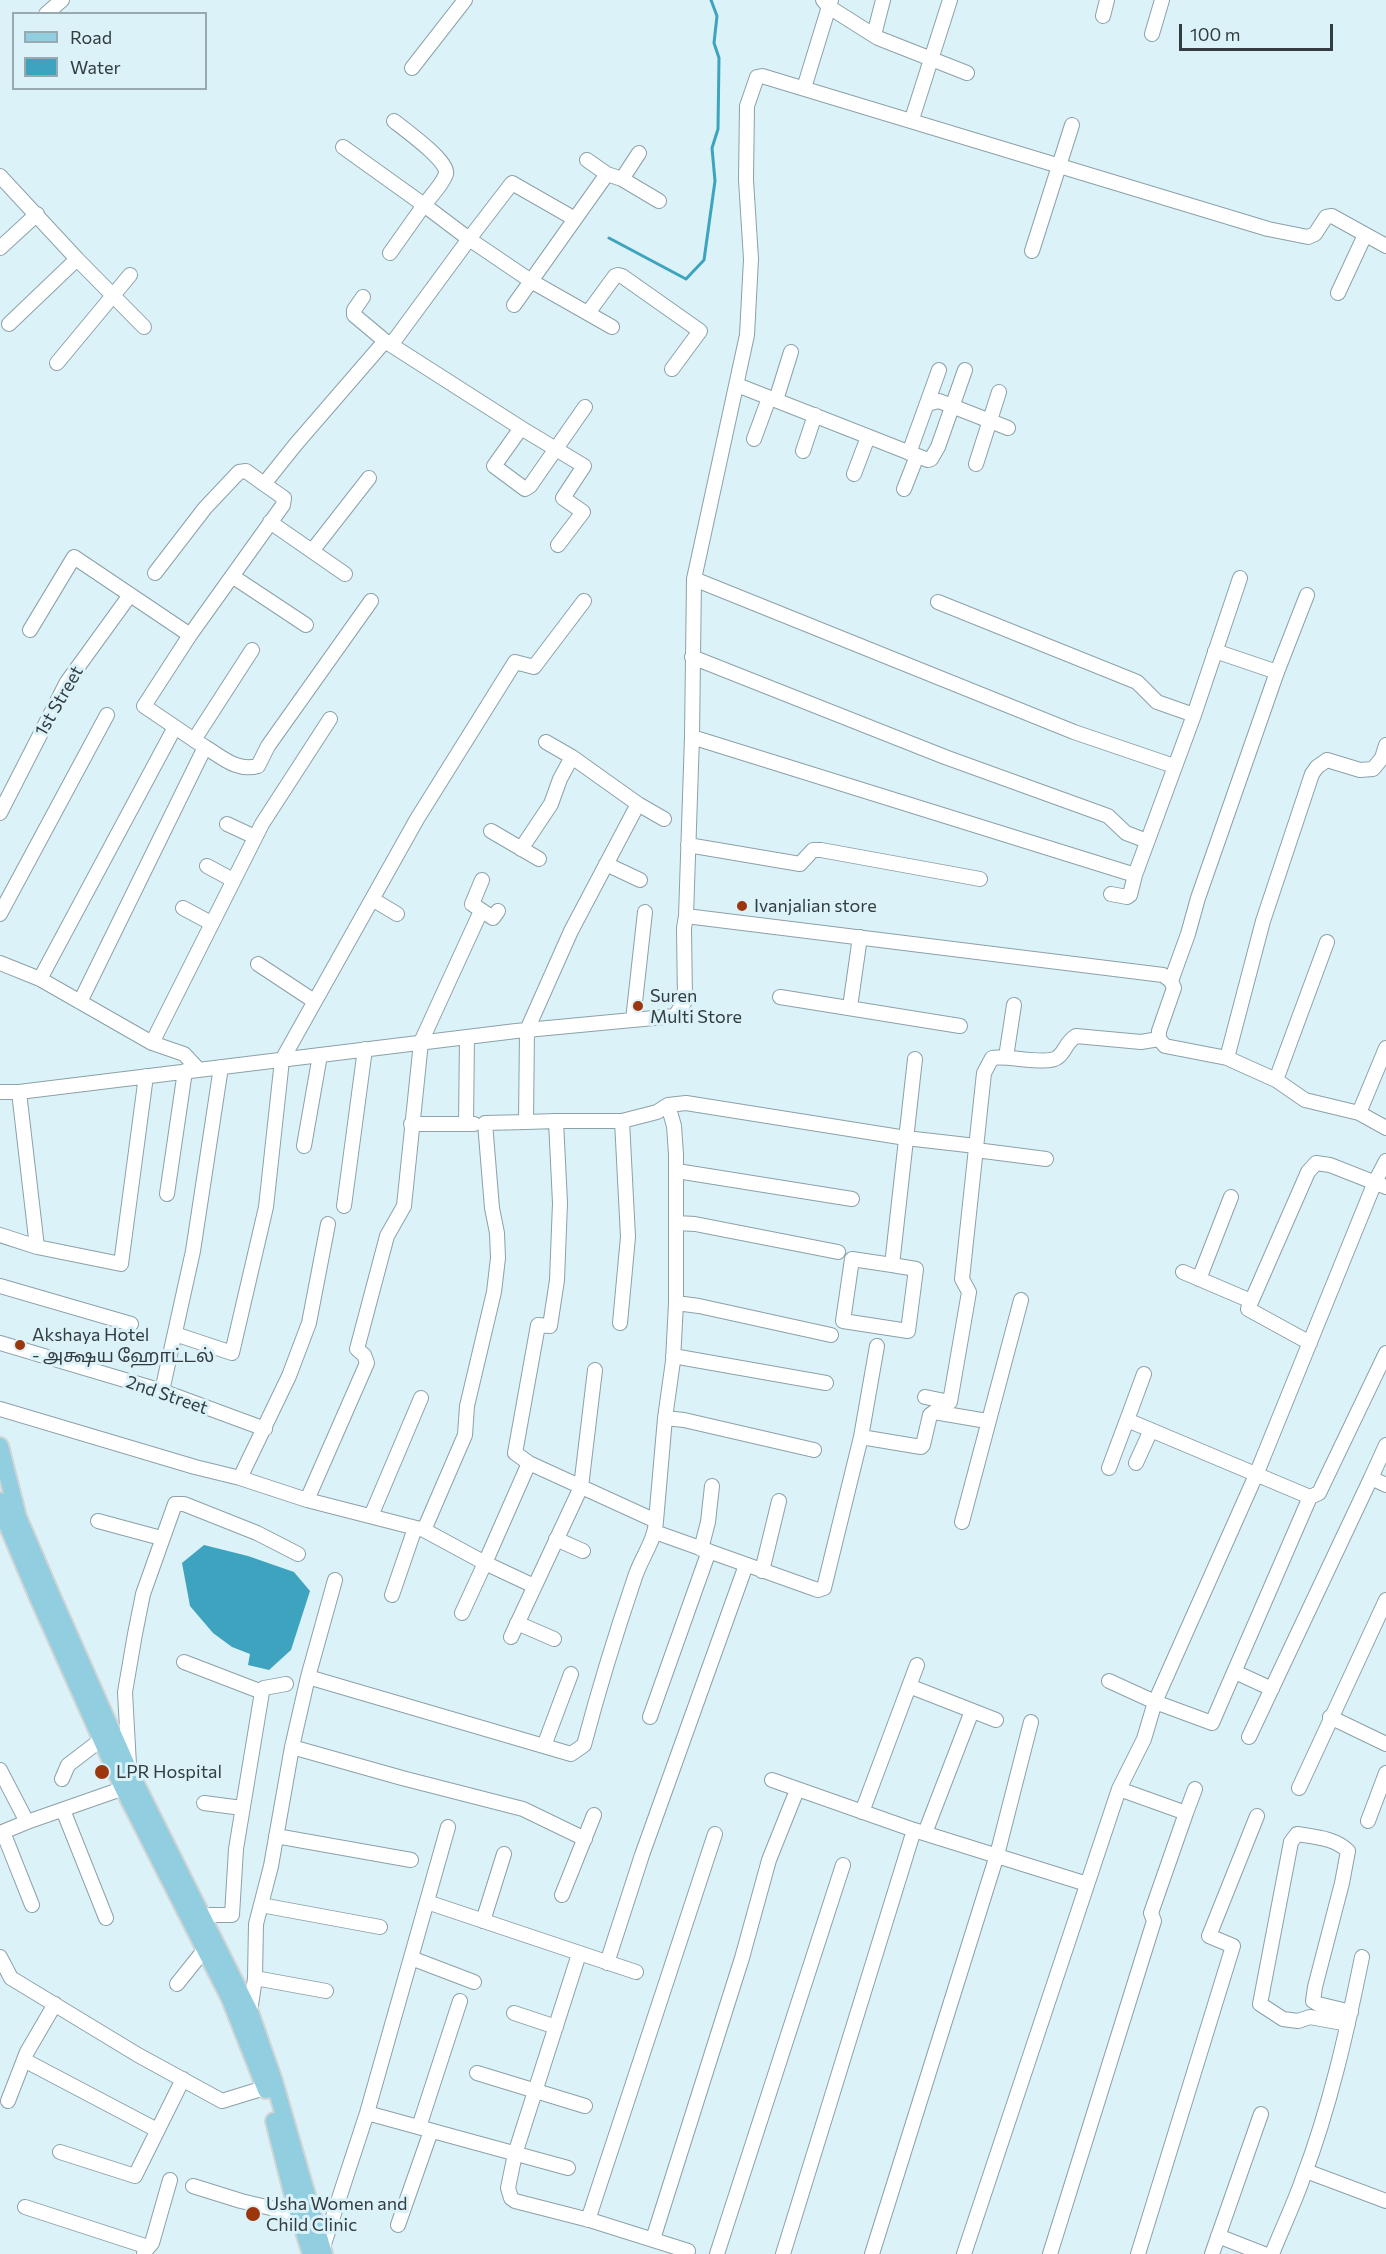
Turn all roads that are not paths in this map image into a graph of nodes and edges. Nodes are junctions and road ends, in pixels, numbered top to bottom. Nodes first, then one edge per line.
1 (62, 0) edge
2 (465, 0) edge
3 (884, 0) edge
4 (950, 0) edge
5 (1107, 0) edge
6 (1162, 0) edge
7 (828, 2) edge
8 (48, 12) edge
9 (1102, 16) dead end
10 (1152, 34) dead end
11 (874, 35) junction
12 (931, 59) junction
13 (412, 68) dead end
14 (967, 73) dead end
15 (804, 88) junction
16 (912, 120) junction
17 (394, 121) dead end
18 (1072, 125) dead end
19 (343, 147) dead end
20 (639, 153) dead end
21 (587, 160) dead end
22 (1059, 166) junction
23 (607, 174) junction
24 (0, 176) edge
25 (622, 179) junction
26 (659, 201) dead end
27 (424, 206) junction
28 (37, 214) junction
29 (575, 219) junction
30 (1365, 235) junction
31 (469, 239) junction
32 (1386, 246) edge
33 (0, 248) edge
34 (1032, 252) dead end
35 (390, 254) dead end
36 (77, 259) junction
37 (130, 275) dead end
38 (531, 281) junction
39 (1338, 293) dead end
40 (112, 296) junction
41 (363, 297) dead end
42 (514, 305) dead end
43 (588, 314) junction
44 (9, 324) dead end
45 (144, 327) dead end
46 (612, 327) dead end
47 (388, 343) junction
48 (791, 352) dead end
49 (57, 363) dead end
50 (672, 369) dead end
51 (939, 370) dead end
52 (964, 370) dead end
53 (737, 385) junction
54 (999, 392) dead end
55 (773, 399) junction
56 (927, 404) junction
57 (952, 406) junction
58 (585, 407) dead end
59 (815, 415) junction
60 (991, 421) junction
61 (521, 428) junction
62 (1008, 428) dead end
63 (868, 436) junction
64 (754, 438) dead end
65 (556, 448) junction
66 (803, 451) dead end
67 (913, 454) junction
68 (976, 464) dead end
69 (854, 474) dead end
70 (369, 478) dead end
71 (264, 484) junction
72 (904, 489) dead end
73 (270, 522) junction
74 (558, 545) dead end
75 (312, 551) junction
76 (155, 573) dead end
77 (345, 574) dead end
78 (232, 576) junction
79 (1240, 578) dead end
80 (694, 579) junction
81 (1307, 595) dead end
82 (130, 596) junction
83 (371, 601) dead end
84 (584, 601) dead end
85 (938, 602) dead end
86 (306, 626) dead end
87 (30, 630) dead end
88 (190, 635) junction
89 (252, 650) dead end
90 (1215, 651) junction
91 (692, 657) junction
92 (1277, 672) junction
93 (107, 715) dead end
94 (1194, 715) junction
95 (330, 719) dead end
96 (175, 727) junction
97 (692, 737) junction
98 (546, 742) dead end
99 (200, 743) junction
100 (1386, 745) edge
101 (572, 757) junction
102 (1174, 766) junction
103 (638, 804) junction
104 (0, 813) edge
105 (664, 819) dead end
106 (227, 824) dead end
107 (491, 831) dead end
108 (255, 837) junction
109 (1147, 841) junction
110 (688, 845) junction
111 (521, 849) junction
112 (539, 860) dead end
113 (606, 864) junction
114 (207, 866) dead end
115 (1135, 875) junction
116 (980, 879) dead end
117 (233, 880) junction
118 (482, 880) dead end
119 (640, 880) dead end
120 (1111, 894) dead end
121 (372, 899) junction
122 (183, 908) dead end
123 (481, 911) junction
124 (498, 911) dead end
125 (645, 912) dead end
126 (0, 914) edge
127 (398, 914) dead end
128 (686, 916) junction
129 (211, 923) junction
130 (860, 937) junction
131 (1327, 942) dead end
132 (0, 963) edge
133 (258, 964) dead end
134 (40, 979) junction
135 (1171, 981) junction
136 (780, 997) dead end
137 (314, 1001) junction
138 (80, 1002) junction
139 (1014, 1005) dead end
140 (850, 1007) junction
141 (633, 1020) junction
142 (960, 1026) dead end
143 (527, 1030) junction
144 (467, 1037) junction
145 (1159, 1039) junction
146 (421, 1042) junction
147 (152, 1043) junction
148 (1386, 1048) edge
149 (365, 1049) junction
150 (320, 1055) junction
151 (1006, 1057) junction
152 (1227, 1058) junction
153 (915, 1059) dead end
154 (282, 1060) junction
155 (221, 1067) junction
156 (192, 1070) junction
157 (146, 1076) junction
158 (1276, 1080) junction
159 (0, 1092) edge
160 (19, 1092) junction
161 (669, 1105) junction
162 (1359, 1113) junction
163 (556, 1121) junction
164 (622, 1121) junction
165 (526, 1122) junction
166 (485, 1123) junction
167 (411, 1124) junction
168 (466, 1124) junction
169 (1386, 1128) edge
170 (906, 1138) junction
171 (304, 1146) dead end
172 (976, 1148) junction
173 (1046, 1159) dead end
174 (1386, 1161) edge
175 (676, 1171) junction
176 (1381, 1184) edge
177 (167, 1194) dead end
178 (1231, 1197) dead end
179 (852, 1199) dead end
180 (344, 1206) dead end
181 (677, 1223) junction
182 (328, 1224) dead end
183 (0, 1235) edge
184 (37, 1247) junction
185 (838, 1252) dead end
186 (892, 1265) junction
187 (1183, 1272) dead end
188 (1199, 1279) junction
189 (0, 1286) edge
190 (1021, 1300) dead end
191 (1251, 1301) junction
192 (676, 1303) junction
193 (620, 1323) dead end
194 (131, 1324) dead end
195 (175, 1334) junction
196 (831, 1335) dead end
197 (1310, 1342) junction
198 (0, 1343) edge
199 (877, 1346) dead end
200 (1386, 1353) edge
201 (673, 1356) junction
202 (1383, 1369) edge
203 (595, 1370) dead end
204 (1144, 1374) dead end
205 (826, 1383) dead end
206 (162, 1391) junction
207 (925, 1397) dead end
208 (421, 1398) dead end
209 (0, 1409) edge
210 (665, 1418) junction
211 (1127, 1420) junction
212 (987, 1421) junction
213 (265, 1429) junction
214 (1150, 1430) junction
215 (861, 1437) junction
216 (1386, 1445) edge
217 (0, 1446) edge
218 (814, 1450) dead end
219 (529, 1462) junction
220 (1136, 1463) dead end
221 (1109, 1468) dead end
222 (1256, 1475) junction
223 (240, 1478) junction
224 (1371, 1478) junction
225 (1386, 1485) edge
226 (712, 1486) dead end
227 (581, 1487) junction
228 (1310, 1497) junction
229 (307, 1500) junction
230 (0, 1501) edge
231 (779, 1501) dead end
232 (371, 1516) junction
233 (8, 1521) edge
234 (98, 1521) dead end
235 (962, 1522) dead end
236 (420, 1529) junction
237 (660, 1530) junction
238 (161, 1538) junction
239 (556, 1539) junction
240 (705, 1550) junction
241 (583, 1551) dead end
242 (298, 1554) dead end
243 (485, 1563) junction
244 (746, 1565) junction
245 (762, 1571) junction
246 (335, 1580) dead end
247 (534, 1587) junction
248 (392, 1595) dead end
249 (1386, 1600) edge
250 (462, 1613) dead end
251 (517, 1623) junction
252 (511, 1637) dead end
253 (554, 1639) dead end
254 (184, 1662) dead end
255 (917, 1665) dead end
256 (1234, 1672) junction
257 (571, 1674) dead end
258 (308, 1677) junction
259 (1110, 1681) dead end
260 (286, 1684) dead end
261 (909, 1686) junction
262 (1272, 1689) junction
263 (262, 1692) junction
264 (1155, 1702) junction
265 (972, 1711) junction
266 (650, 1717) dead end
267 (1330, 1718) junction
268 (996, 1720) dead end
269 (1031, 1722) dead end
270 (1249, 1737) dead end
271 (102, 1739) junction
272 (1386, 1744) edge
273 (544, 1746) junction
274 (292, 1747) junction
275 (0, 1770) edge
276 (1386, 1773) edge
277 (62, 1779) dead end
278 (772, 1780) dead end
279 (130, 1781) junction
280 (1299, 1788) dead end
281 (1119, 1789) junction
282 (1195, 1789) dead end
283 (797, 1790) junction
284 (204, 1803) dead end
285 (242, 1808) junction
286 (63, 1810) junction
287 (862, 1812) junction
288 (1186, 1813) junction
289 (594, 1815) dead end
290 (1257, 1816) dead end
291 (1368, 1821) dead end
292 (27, 1822) junction
293 (448, 1827) dead end
294 (920, 1832) junction
295 (1, 1833) edge
296 (715, 1834) dead end
297 (276, 1836) junction
298 (585, 1839) junction
299 (504, 1854) dead end
300 (997, 1855) junction
301 (411, 1860) dead end
302 (843, 1865) dead end
303 (1087, 1884) junction
304 (562, 1895) dead end
305 (427, 1902) junction
306 (33, 1905) dead end
307 (261, 1905) junction
308 (202, 1915) junction
309 (106, 1918) dead end
310 (483, 1921) junction
311 (380, 1927) dead end
312 (205, 1949) junction
313 (579, 1954) junction
314 (0, 1957) edge
315 (1362, 1957) dead end
316 (411, 1958) junction
317 (608, 1963) junction
318 (636, 1972) dead end
319 (255, 1978) junction
320 (474, 1982) dead end
321 (177, 1984) dead end
322 (326, 1991) dead end
323 (460, 2001) dead end
324 (55, 2004) junction
325 (250, 2012) junction
326 (514, 2013) dead end
327 (1349, 2018) junction
328 (556, 2027) junction
329 (24, 2060) junction
330 (477, 2073) dead end
331 (183, 2079) junction
332 (271, 2086) junction
333 (536, 2090) junction
334 (8, 2101) dead end
335 (585, 2106) dead end
336 (367, 2113) junction
337 (1261, 2114) dead end
338 (425, 2129) junction
339 (157, 2130) junction
340 (60, 2152) dead end
341 (515, 2154) junction
342 (568, 2168) dead end
343 (1306, 2171) junction
344 (170, 2181) dead end
345 (193, 2186) dead end
346 (1386, 2201) edge
347 (25, 2207) dead end
348 (306, 2215) junction
349 (588, 2220) junction
350 (398, 2225) dead end
351 (1218, 2236) junction
352 (653, 2239) junction
353 (145, 2252) edge
354 (317, 2252) edge
355 (692, 2253) edge
356 (717, 2254) edge
357 (783, 2254) edge
358 (872, 2254) edge
359 (964, 2254) edge
360 (1050, 2254) edge
361 (1138, 2254) edge
362 (1212, 2254) edge
363 (1264, 2254) edge
364 (1272, 2254) edge

1 - 8 street
2 - 13 street
3 - 11 street
4 - 12 street
5 - 9 street
6 - 10 street
7 - 11 street
7 - 15 street
11 - 12 street
12 - 14 street
12 - 16 street
15 - 16 street
15 - 53 street
16 - 22 street
17 - 27 street
18 - 22 street
19 - 27 street
20 - 25 street
21 - 23 street
22 - 30 street
22 - 34 street
23 - 25 street
23 - 29 street
24 - 28 street
25 - 26 street
27 - 31 street
27 - 35 street
28 - 33 street
28 - 36 street
29 - 31 street
29 - 38 street
30 - 32 street
30 - 39 street
31 - 38 street
31 - 47 street
36 - 40 street
36 - 44 street
37 - 40 street
38 - 42 street
38 - 43 street
40 - 45 street
40 - 49 street
41 - 47 street
43 - 46 street
43 - 50 street
47 - 61 street
47 - 71 street
48 - 55 street
51 - 56 street
52 - 57 street
53 - 55 street
53 - 80 street
54 - 60 street
55 - 59 street
55 - 64 street
56 - 57 street
56 - 67 street
57 - 60 street
57 - 67 street
58 - 65 street
59 - 63 street
59 - 66 street
60 - 62 street
60 - 68 street
61 - 65 street
61 - 65 street
63 - 67 street
63 - 69 street
65 - 74 street
67 - 72 street
70 - 75 street
71 - 73 street
71 - 76 street
73 - 75 street
73 - 78 street
75 - 77 street
78 - 86 street
78 - 88 street
79 - 90 street
80 - 91 street
80 - 102 street
81 - 92 street
82 - 87 street
82 - 88 street
82 - 104 street, 1st Street
83 - 99 street
84 - 121 street
85 - 94 street
88 - 96 street
89 - 99 street
90 - 92 street
90 - 94 street
91 - 97 street
91 - 109 street
92 - 135 street
93 - 126 street
94 - 102 street
95 - 108 street
96 - 99 street
96 - 134 street
97 - 110 street
97 - 115 street
98 - 101 street
99 - 138 street
100 - 152 street
101 - 103 street
101 - 111 street
102 - 109 street
103 - 105 street
103 - 113 street
106 - 108 street
107 - 111 street
108 - 117 street
109 - 115 street
110 - 116 street
110 - 128 street
111 - 112 street
113 - 119 street
113 - 143 street
114 - 117 street
115 - 120 street
117 - 129 street
118 - 123 street
121 - 127 street
121 - 137 street
122 - 129 street
123 - 124 street
123 - 146 street
125 - 141 street
128 - 130 street
128 - 141 street
129 - 147 street
130 - 135 street
130 - 140 street
131 - 158 street
132 - 134 street
133 - 137 street
134 - 138 street
135 - 145 street
136 - 140 street
137 - 154 street
138 - 147 street
139 - 151 street
140 - 142 street
141 - 143 street
143 - 144 street
143 - 165 street
144 - 146 street
144 - 168 street
145 - 151 street
145 - 152 street
146 - 149 street
146 - 167 street
147 - 156 street
148 - 162 street
149 - 150 street
149 - 180 street
150 - 154 street
150 - 171 street
151 - 172 street
152 - 158 street
153 - 170 street
154 - 155 street
154 - 195 street
155 - 156 street
155 - 195 street
156 - 157 street
156 - 177 street
157 - 160 street
157 - 184 street
158 - 162 street
159 - 160 street
160 - 184 street
161 - 164 street
161 - 170 street
161 - 175 street
162 - 169 street
163 - 164 street
163 - 165 street
163 - 219 street
164 - 193 street
165 - 166 street
166 - 168 street
166 - 236 street
167 - 168 street
167 - 229 street
170 - 172 street
170 - 186 street
172 - 173 street
172 - 207 street
174 - 176 street
175 - 179 street
175 - 181 street
176 - 191 street
176 - 197 street
178 - 188 street
181 - 185 street
181 - 192 street
182 - 213 street
183 - 184 street
186 - 186 street
187 - 188 street
188 - 191 street
189 - 194 street
190 - 212 street
191 - 197 street
192 - 196 street
192 - 201 street
195 - 206 street
197 - 222 street
198 - 206 street, 2nd Street
199 - 215 street
200 - 202 street
201 - 205 street
201 - 210 street
202 - 228 street
203 - 227 street
204 - 211 street
206 - 213 street, 2nd Street
208 - 232 street
209 - 223 street
210 - 218 street
210 - 237 street
211 - 214 street
211 - 221 street
212 - 215 street
212 - 235 street
213 - 223 street
214 - 220 street
214 - 222 street
215 - 245 street
216 - 224 street
217 - 233 main road
219 - 227 street
219 - 243 street
222 - 228 street
222 - 264 street
223 - 229 street
224 - 225 street
224 - 262 street
226 - 240 street
227 - 237 street
227 - 239 street
228 - 256 street
229 - 232 street
230 - 233 main road
231 - 245 street
232 - 236 street
233 - 271 main road
233 - 279 main road
234 - 238 street
236 - 243 street
236 - 248 street
237 - 240 street
237 - 273 street
238 - 242 street
238 - 279 street
239 - 241 street
239 - 247 street
240 - 244 street
240 - 266 street
243 - 247 street
243 - 250 street
244 - 245 street
244 - 317 street
246 - 258 street
247 - 251 street
249 - 267 street
251 - 252 street
251 - 253 street
254 - 263 street
255 - 261 street
256 - 262 street
256 - 264 street
257 - 273 street
258 - 273 street
258 - 274 street
259 - 264 street
260 - 263 street
261 - 265 street
261 - 287 street
262 - 270 street
263 - 285 street
264 - 281 street
265 - 268 street
265 - 294 street
267 - 272 street
267 - 280 street
269 - 300 street
271 - 277 street
271 - 279 main road
274 - 297 street
274 - 298 street
275 - 292 street
276 - 291 street
278 - 283 street
279 - 286 street
279 - 308 main road
279 - 312 main road
281 - 288 street
281 - 303 street
282 - 288 street
283 - 287 street
283 - 352 street
284 - 285 street
285 - 308 street
286 - 292 street
286 - 309 street
287 - 294 street
288 - 360 street
289 - 298 street
290 - 361 street
292 - 295 street
293 - 305 street
294 - 300 street
294 - 357 street
295 - 306 street
296 - 349 street
297 - 301 street
297 - 307 street
298 - 304 street
299 - 310 street
300 - 303 street
300 - 358 street
302 - 356 street
303 - 359 street
305 - 310 street
305 - 316 street
307 - 311 street
307 - 319 street
308 - 325 main road
310 - 313 street
312 - 321 street
312 - 332 main road
313 - 317 street
313 - 328 street
314 - 324 street
315 - 327 street
316 - 320 street
316 - 336 street
317 - 318 street
319 - 322 street
319 - 325 street
323 - 338 street
324 - 329 street
324 - 331 street
325 - 332 main road
326 - 328 street
327 - 327 street
327 - 343 street
328 - 333 street
329 - 334 street
329 - 339 street
330 - 333 street
331 - 332 street
331 - 339 street
332 - 348 main road
333 - 335 street
333 - 341 street
336 - 338 street
336 - 354 street
337 - 351 street
338 - 341 street
338 - 350 street
339 - 340 street
341 - 342 street
341 - 349 street
343 - 346 street
343 - 364 street
344 - 353 street
345 - 348 street
347 - 353 street
348 - 354 main road
349 - 352 street
351 - 362 street
351 - 363 street
352 - 355 street

